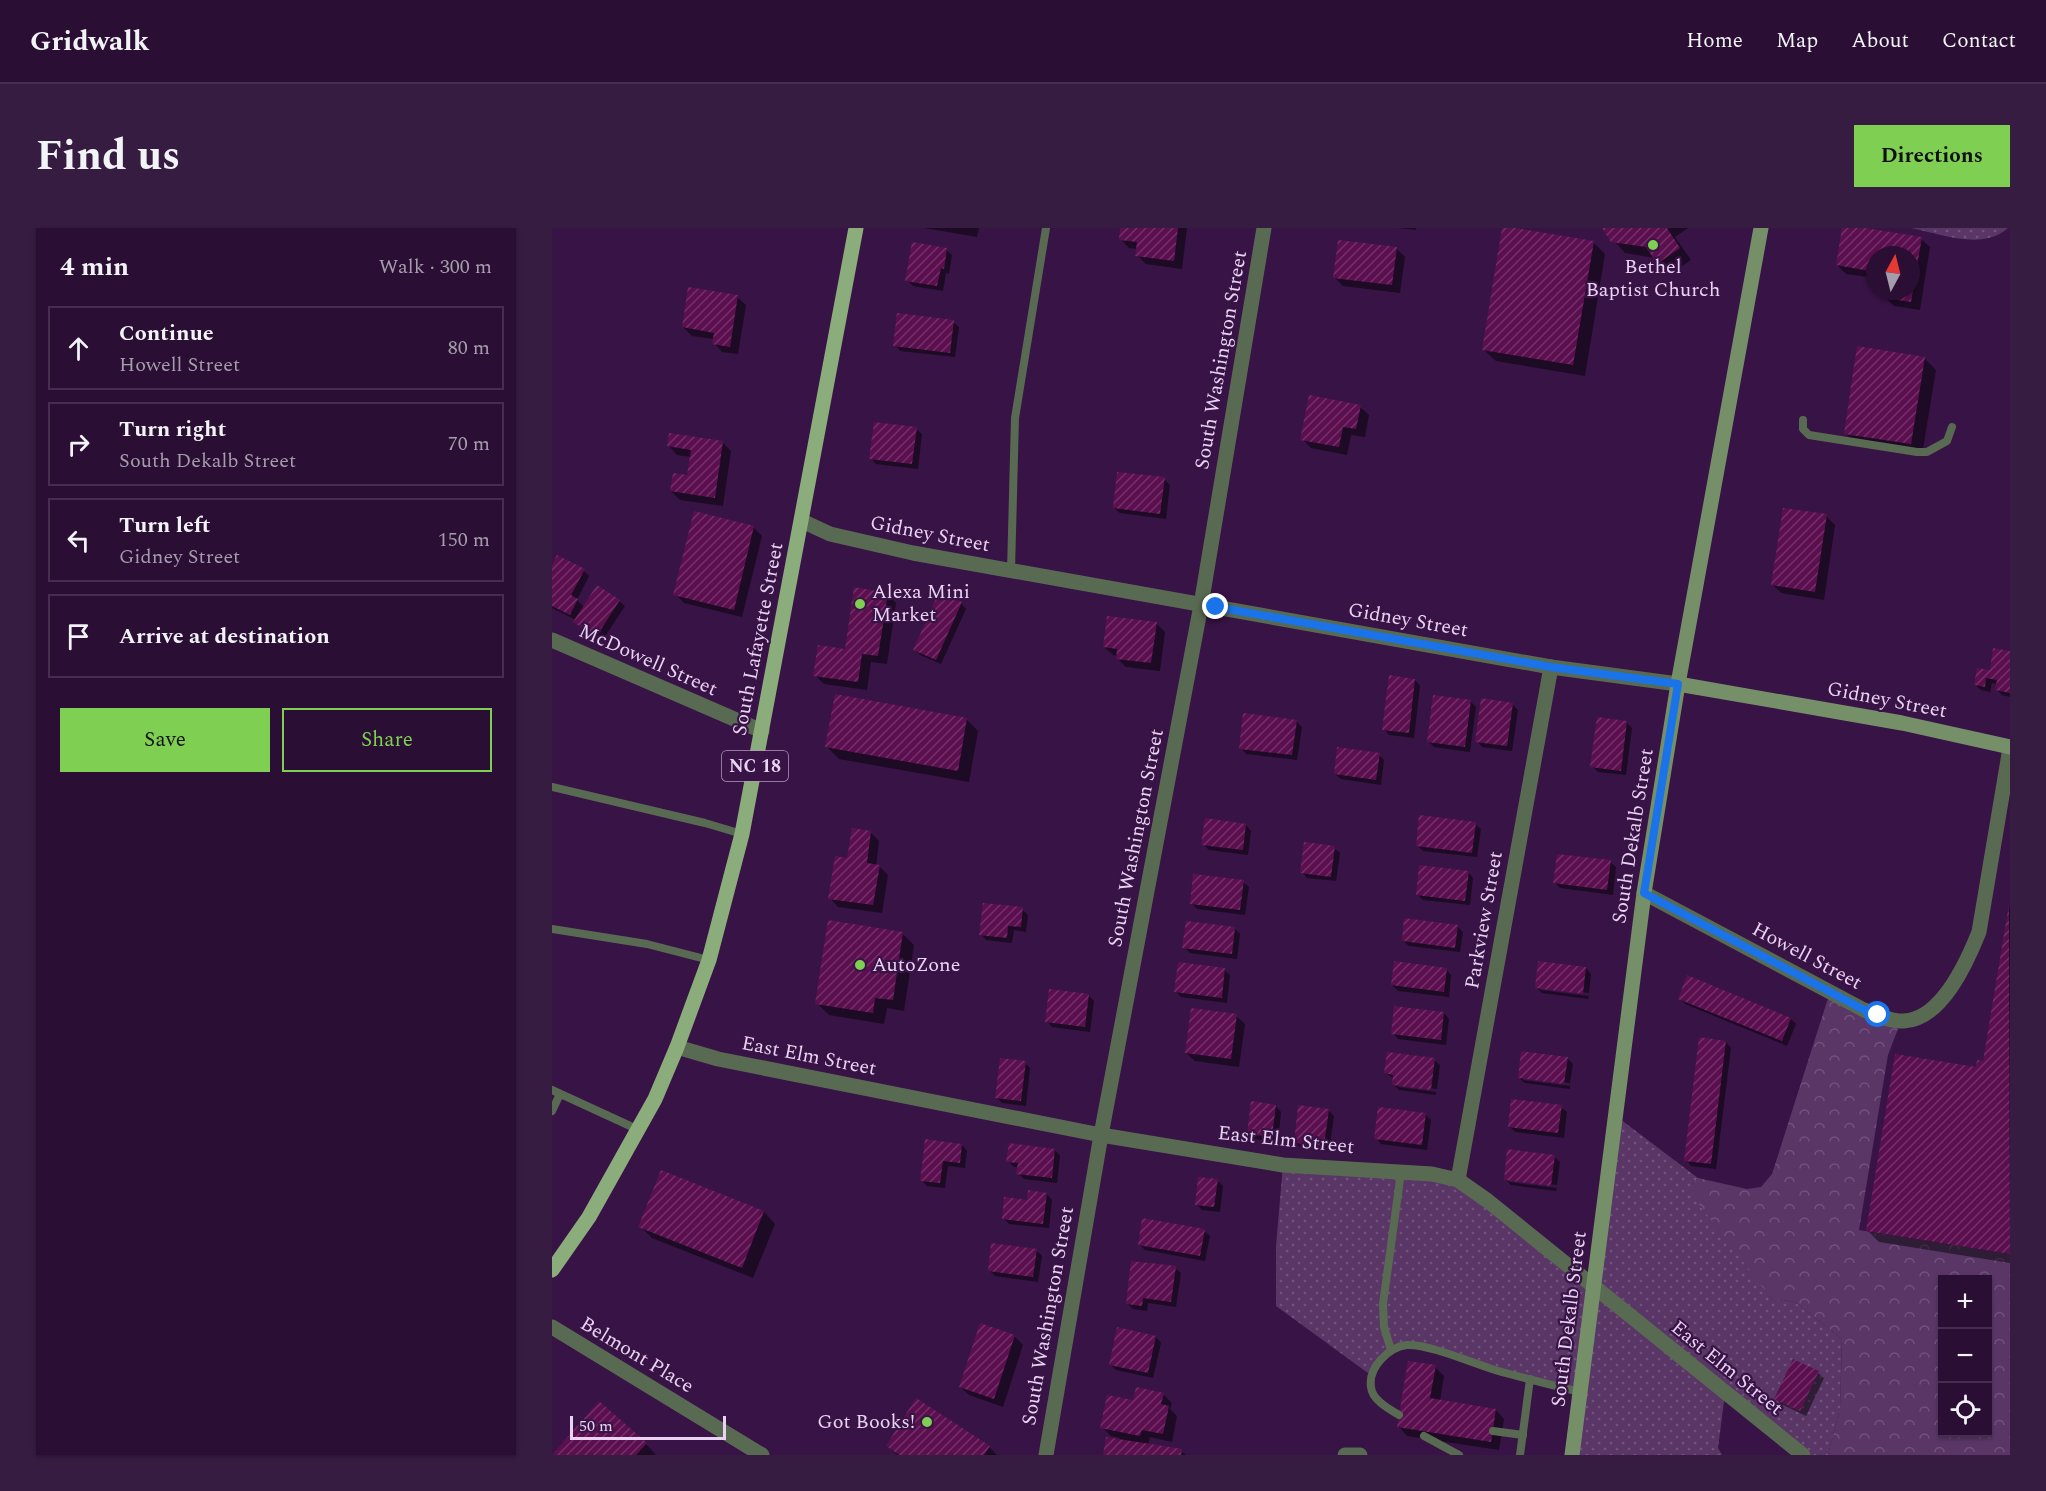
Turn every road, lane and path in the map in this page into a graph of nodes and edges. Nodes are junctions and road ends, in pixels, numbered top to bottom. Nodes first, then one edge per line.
1 (856, 228) edge
2 (1046, 228) edge
3 (1264, 228) edge
4 (1761, 228) edge
5 (1803, 420) dead end
6 (1952, 427) dead end
7 (802, 520) junction
8 (1011, 571) junction
9 (1201, 605) junction
10 (552, 640) edge
11 (1551, 667) junction
12 (1678, 684) junction
13 (762, 731) junction
14 (2010, 747) edge
15 (552, 787) edge
16 (742, 834) junction
17 (1644, 893) junction
18 (552, 929) edge
19 (709, 960) junction
20 (677, 1047) junction
21 (552, 1090) edge
22 (560, 1095) junction
23 (552, 1110) edge
24 (639, 1130) junction
25 (1101, 1135) junction
26 (1401, 1172) junction
27 (1458, 1180) junction
28 (552, 1270) edge
29 (1594, 1288) junction
30 (552, 1327) edge
31 (1391, 1350) junction
32 (1530, 1379) junction
33 (1580, 1392) junction
34 (1399, 1415) dead end
35 (1493, 1431) dead end
36 (1523, 1435) junction
37 (1424, 1436) dead end
38 (762, 1455) edge
39 (1046, 1455) edge
40 (1345, 1455) edge
41 (1360, 1455) edge
42 (1459, 1455) edge
43 (1520, 1455) edge
44 (1572, 1455) edge
45 (1803, 1455) edge

1 - 7 main road, South Lafayette Street / NC 18
2 - 8 lane
3 - 9 street, South Washington Street
4 - 12 main road, South Dekalb Street
5 - 6 lane
7 - 8 street, Gidney Street
7 - 13 main road, South Lafayette Street / NC 18
8 - 9 street, Gidney Street
9 - 11 street, Gidney Street
9 - 25 street, South Washington Street
10 - 13 street, McDowell Street
11 - 12 street, Gidney Street
11 - 27 street, Parkview Street
12 - 14 main road, Gidney Street
12 - 17 main road, South Dekalb Street
13 - 16 main road, South Lafayette Street / NC 18
14 - 17 street, Howell Street
15 - 16 lane
16 - 19 main road, South Lafayette Street / NC 18
17 - 29 main road, South Dekalb Street
18 - 19 lane
19 - 20 main road, South Lafayette Street / NC 18
20 - 24 main road, South Lafayette Street / NC 18
20 - 25 street, East Elm Street
21 - 22 lane
22 - 23 lane
22 - 24 lane
24 - 28 main road, South Lafayette Street / NC 18
25 - 26 street, East Elm Street
25 - 39 street, South Washington Street
26 - 27 street, East Elm Street
26 - 31 lane
27 - 29 street, East Elm Street
29 - 33 main road, South Dekalb Street
29 - 45 street, East Elm Street
30 - 38 street, Belmont Place
31 - 32 lane
31 - 34 lane
32 - 33 lane
32 - 36 lane
33 - 44 main road, South Dekalb Street
35 - 36 lane
36 - 43 lane
37 - 42 lane
40 - 41 street

